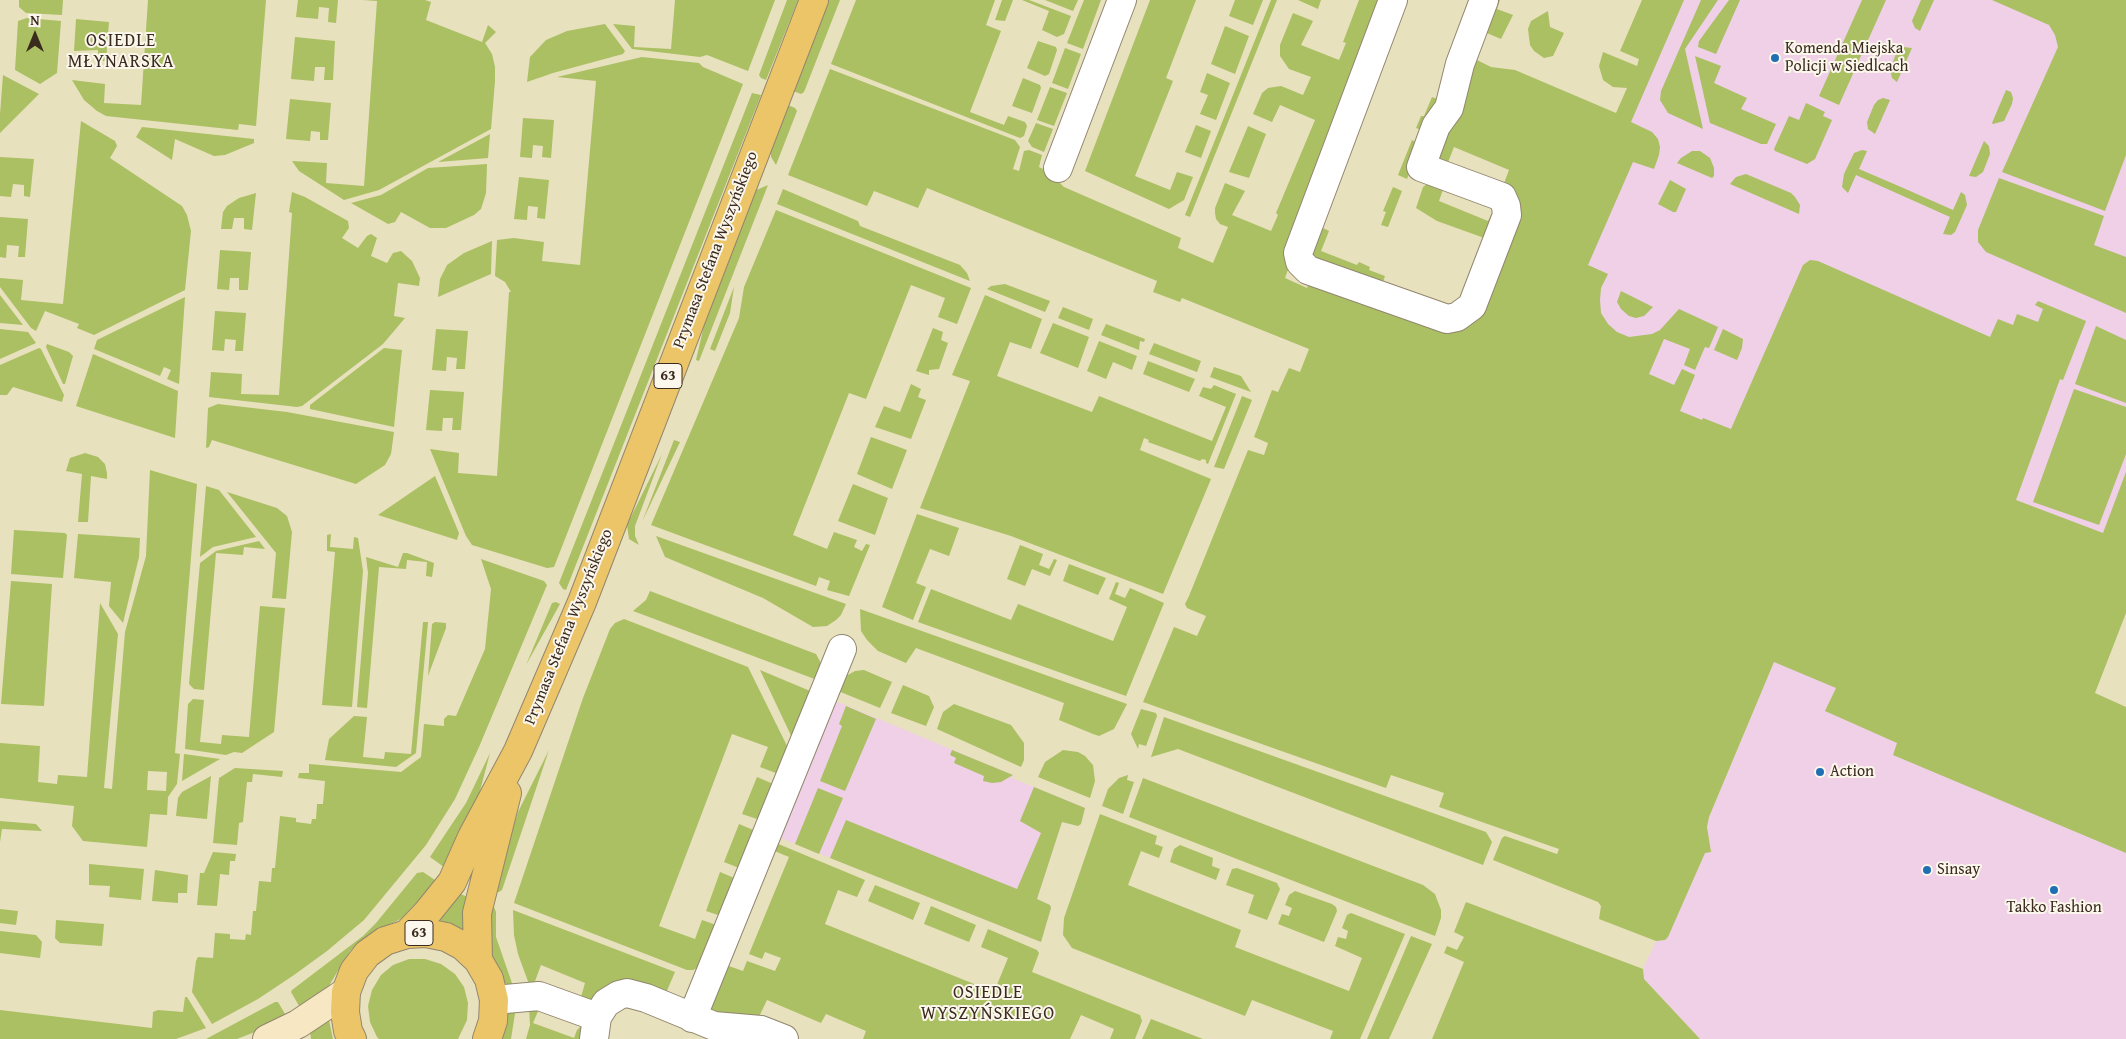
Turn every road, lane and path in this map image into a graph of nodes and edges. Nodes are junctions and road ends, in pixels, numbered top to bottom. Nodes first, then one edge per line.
1 (814, 0) edge
2 (1122, 0) edge
3 (1393, 0) edge
4 (1484, 0) edge
5 (1058, 168) dead end
6 (842, 649) dead end
7 (518, 751) junction
8 (406, 934) junction
9 (478, 960) junction
10 (346, 992) junction
11 (494, 1000) junction
12 (692, 1018) junction
13 (595, 1028) edge
14 (267, 1039) edge
15 (352, 1039) edge
16 (487, 1039) edge
17 (784, 1039) edge

1 - 7 main road, Prymasa Stefana Wyszyńskiego / 63
2 - 5 street
3 - 4 street
6 - 12 street
7 - 8 main road, Prymasa Stefana Wyszyńskiego / 63
7 - 9 main road, Prymasa Stefana Wyszyńskiego / 63
8 - 9 main road, 63
8 - 10 main road, 63
9 - 11 main road, 63
10 - 14 main road
10 - 15 main road, 63
11 - 13 street
11 - 16 main road, 63
12 - 13 street
12 - 17 street

